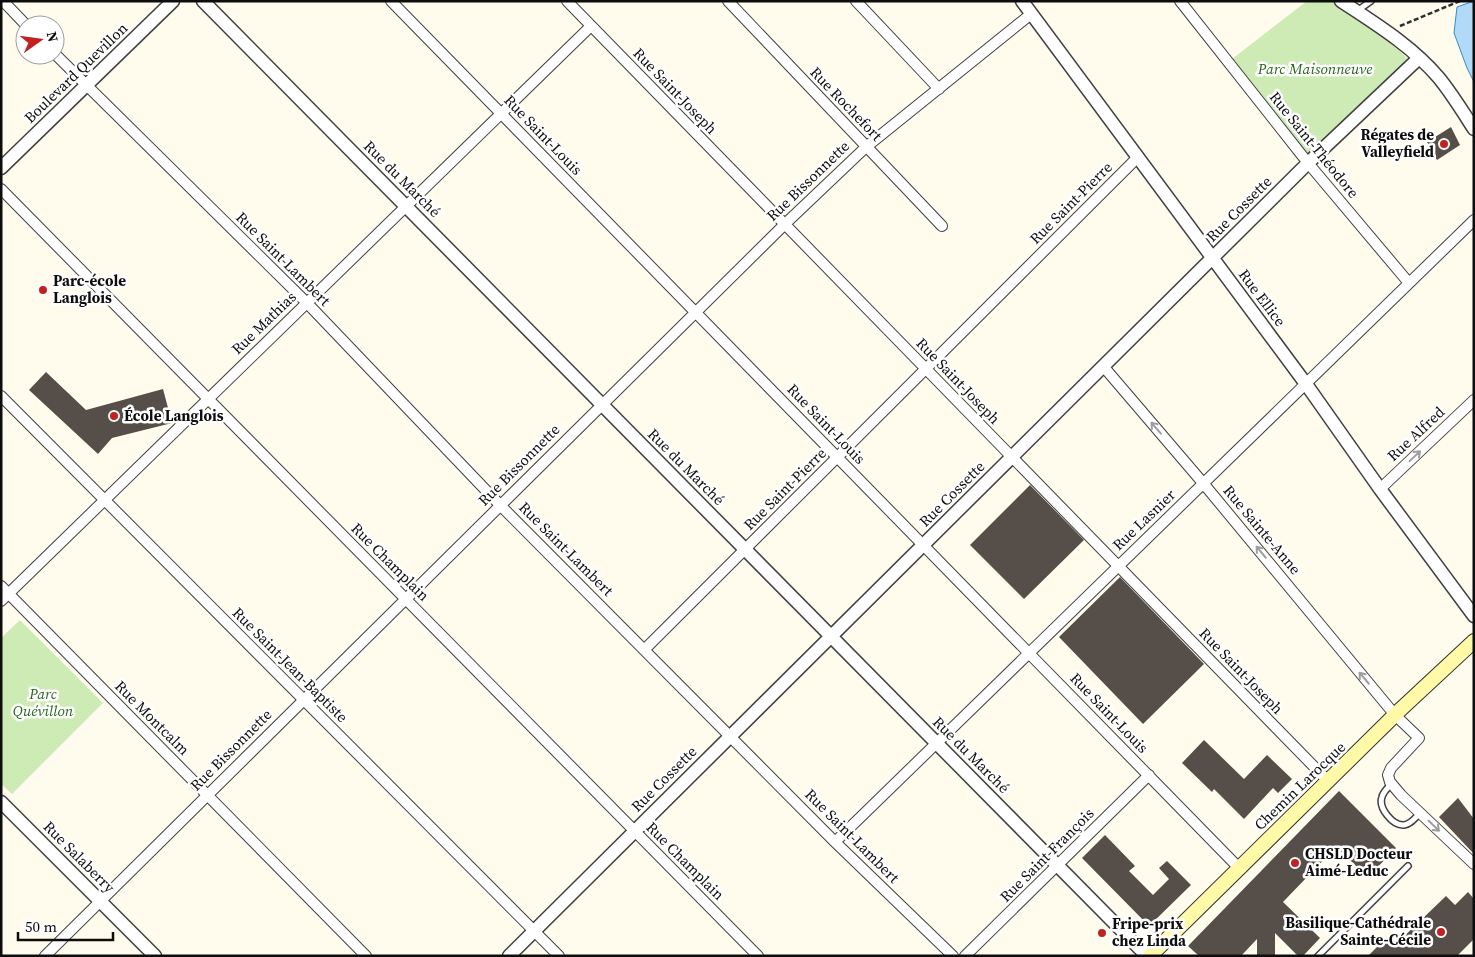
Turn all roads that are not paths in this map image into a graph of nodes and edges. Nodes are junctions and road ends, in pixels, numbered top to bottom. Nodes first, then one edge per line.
1 (3, 1) edge
2 (173, 1) edge
3 (203, 1) edge
4 (392, 1) edge
5 (567, 1) edge
6 (856, 1) edge
7 (1022, 1) edge
8 (1180, 1) edge
9 (1342, 1) edge
10 (1371, 1) edge
11 (729, 2) edge
12 (1357, 12) junction
13 (1032, 14) junction
14 (16, 15) edge
15 (591, 26) junction
16 (1419, 58) junction
17 (65, 64) edge
18 (86, 86) junction
19 (939, 89) junction
20 (501, 114) junction
21 (1474, 130) edge
22 (866, 147) junction
23 (1138, 158) junction
24 (1308, 163) junction
25 (1, 168) edge
26 (1, 189) edge
27 (406, 206) junction
28 (1474, 220) edge
29 (784, 224) junction
30 (942, 226) dead end
31 (1212, 258) junction
32 (1409, 283) junction
33 (307, 303) junction
34 (696, 312) junction
35 (1103, 366) junction
36 (926, 369) junction
37 (1306, 384) junction
38 (1, 396) edge
39 (208, 399) junction
40 (1474, 400) edge
41 (602, 405) junction
42 (838, 457) junction
43 (1012, 457) junction
44 (1204, 483) junction
45 (1380, 489) junction
46 (105, 500) junction
47 (500, 505) junction
48 (924, 545) junction
49 (745, 549) junction
50 (1118, 566) junction
51 (4, 594) edge
52 (406, 599) junction
53 (1474, 616) edge
54 (831, 636) junction
55 (1474, 641) edge
56 (644, 650) junction
57 (1029, 653) junction
58 (304, 700) junction
59 (1395, 715) junction
60 (730, 736) junction
61 (936, 743) junction
62 (1149, 775) junction
63 (1328, 781) junction
64 (1392, 784) junction
65 (207, 795) junction
66 (1, 802) edge
67 (1420, 813) junction
68 (635, 831) junction
69 (835, 842) junction
70 (1474, 864) edge
71 (1058, 865) junction
72 (1408, 866) dead end
73 (1240, 868) junction
74 (100, 901) junction
75 (534, 931) junction
76 (45, 956) edge
77 (154, 956) edge
78 (366, 956) edge
79 (509, 956) edge
80 (558, 956) edge
81 (758, 956) edge
82 (953, 956) edge
83 (966, 956) edge
84 (1148, 956) edge
85 (1318, 956) edge

1 - 14 street
2 - 18 street, Boulevard Quevillon
3 - 27 street, Rue du Marché
4 - 20 street, Rue Saint-Louis
5 - 15 street, Rue Saint-Joseph
6 - 19 street
7 - 13 street, Rue Ellice
8 - 24 street, Rue Saint-Théodore
9 - 12 street
10 - 12 lane
11 - 22 street, Rue Rochefort
12 - 16 street
13 - 19 street, Rue Bissonnette
13 - 23 street, Rue Ellice
15 - 20 street, Rue Mathias
15 - 29 street, Rue Saint-Joseph
16 - 21 street
16 - 24 street, Rue Cossette
17 - 18 street, Rue Saint-Lambert
18 - 25 street, Boulevard Quevillon
18 - 33 street, Rue Saint-Lambert
19 - 22 street, Rue Bissonnette
20 - 27 street, Rue Mathias
20 - 34 street, Rue Saint-Louis
22 - 29 street, Rue Bissonnette
22 - 30 street, Rue Rochefort
23 - 31 street, Rue Ellice
23 - 36 street, Rue Saint-Pierre
24 - 31 street, Rue Cossette
24 - 32 street, Rue Saint-Théodore
26 - 39 street, Rue Champlain
27 - 33 street, Rue Mathias
27 - 41 street, Rue du Marché
28 - 32 street, Rue Lasnier
29 - 34 street, Rue Bissonnette
29 - 36 street, Rue Saint-Joseph
31 - 35 street, Rue Cossette
31 - 37 street, Rue Ellice
32 - 37 street, Rue Lasnier
33 - 39 street, Rue Mathias
33 - 47 street, Rue Saint-Lambert
34 - 41 street, Rue Bissonnette
34 - 42 street, Rue Saint-Louis
35 - 43 street, Rue Cossette
44 -> 35 street, Rue Sainte-Anne
36 - 42 street, Rue Saint-Pierre
36 - 43 street, Rue Saint-Joseph
37 - 44 street, Rue Lasnier
37 - 45 street, Rue Ellice
38 - 46 street, Rue Saint-Jean-Baptiste
39 - 46 street, Rue Mathias
39 - 52 street, Rue Champlain
45 -> 40 street, Rue Alfred
41 - 47 street, Rue Bissonnette
41 - 49 street, Rue du Marché
42 - 48 street, Rue Saint-Louis
42 - 49 street, Rue Saint-Pierre
43 - 48 street, Rue Cossette
43 - 50 street, Rue Saint-Joseph
44 - 50 street, Rue Lasnier
59 -> 44 street, Rue Sainte-Anne
45 - 53 street, Rue Ellice
46 - 51 street, Rue Mathias
46 - 58 street, Rue Saint-Jean-Baptiste
47 - 52 street, Rue Bissonnette
47 - 56 street, Rue Saint-Lambert
48 - 54 street, Rue Cossette
48 - 57 street, Rue Saint-Louis
49 - 54 street, Rue du Marché
49 - 56 street, Rue Saint-Pierre
50 - 57 street, Rue Lasnier
50 - 63 street, Rue Saint-Joseph
51 - 65 street, Rue Montcalm
52 - 58 street, Rue Bissonnette
52 - 68 street, Rue Champlain
54 - 60 street, Rue Cossette
54 - 61 street, Rue du Marché
55 - 59 main road, Chemin Larocque
56 - 60 street, Rue Saint-Lambert
57 - 61 street, Rue Lasnier
57 - 62 street, Rue Saint-Louis
58 - 65 street, Rue Bissonnette
58 - 75 street, Rue Saint-Jean-Baptiste
59 - 63 main road, Chemin Larocque
59 - 64 street, Rue Sainte-Anne
60 - 68 street, Rue Cossette
60 - 69 street, Rue Saint-Lambert
61 - 69 street, Rue Lasnier
61 - 71 street, Rue du Marché
62 - 71 street, Rue Saint-François
62 - 73 street, Rue Saint-Louis
63 - 73 main road, Chemin Larocque
64 - 67 street
64 - 67 lane
65 - 74 street, Rue Bissonnette
65 - 78 street, Rue Montcalm
66 - 74 street, Rue Salaberry
67 -> 70 street
68 - 75 street, Rue Cossette
68 - 81 street, Rue Champlain
69 - 82 street, Rue Saint-Lambert
71 - 83 street, Rue Saint-François
71 - 84 street, Rue du Marché
72 - 85 lane
73 - 84 main road, Chemin Larocque
74 - 76 street, Rue Bissonnette
74 - 77 street, Rue Salaberry
75 - 79 street, Rue Cossette
75 - 80 street, Rue Saint-Jean-Baptiste

